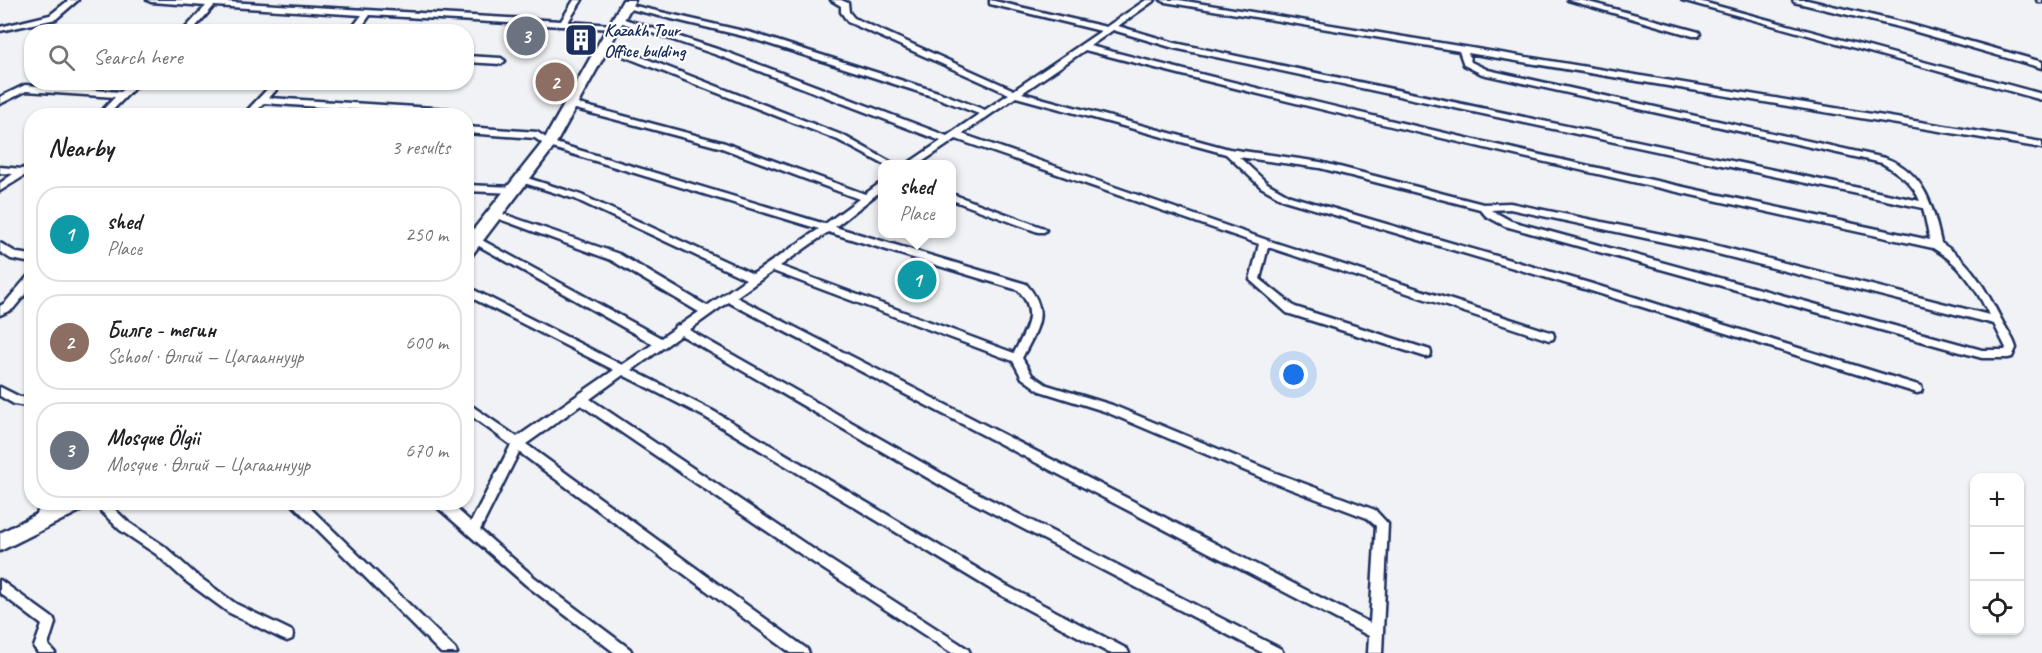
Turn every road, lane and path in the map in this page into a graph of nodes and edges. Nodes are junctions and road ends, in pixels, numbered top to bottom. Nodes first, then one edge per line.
1 (74, 0) edge
2 (151, 0) edge
3 (578, 0) edge
4 (834, 0) edge
5 (1151, 0) edge
6 (1165, 0) edge
7 (1572, 0) edge
8 (1686, 0) edge
9 (1797, 0) edge
10 (226, 2) edge
11 (993, 2) dead end
12 (628, 3) edge
13 (213, 4) junction
14 (368, 13) junction
15 (194, 24) edge
16 (359, 24) edge
17 (563, 24) junction
18 (616, 24) junction
19 (0, 29) edge
20 (1111, 29) junction
21 (1696, 34) dead end
22 (603, 45) junction
23 (1083, 47) junction
24 (1463, 50) junction
25 (474, 59) edge
26 (501, 61) dead end
27 (2042, 65) edge
28 (24, 89) edge
29 (53, 90) edge
30 (129, 90) edge
31 (271, 90) edge
32 (1016, 94) junction
33 (124, 95) junction
34 (2042, 97) edge
35 (261, 100) junction
36 (0, 101) edge
37 (571, 105) junction
38 (110, 108) edge
39 (254, 108) edge
40 (386, 108) edge
41 (986, 114) junction
42 (474, 131) edge
43 (952, 138) junction
44 (549, 144) junction
45 (2042, 145) edge
46 (1229, 152) junction
47 (880, 160) edge
48 (920, 160) edge
49 (0, 170) edge
50 (23, 172) joint
51 (519, 185) junction
52 (0, 188) edge
53 (474, 188) edge
54 (878, 189) edge
55 (867, 198) junction
56 (956, 199) edge
57 (1928, 206) junction
58 (1483, 207) junction
59 (497, 214) junction
60 (827, 228) junction
61 (1041, 230) dead end
62 (474, 241) edge
63 (1264, 242) junction
64 (1935, 245) junction
65 (474, 247) edge
66 (0, 248) edge
67 (24, 258) edge
68 (771, 266) junction
69 (754, 279) junction
70 (24, 288) edge
71 (474, 294) edge
72 (727, 297) junction
73 (0, 311) edge
74 (706, 312) junction
75 (1997, 321) junction
76 (680, 329) junction
77 (1549, 336) dead end
78 (661, 343) junction
79 (1426, 352) dead end
80 (1017, 358) junction
81 (623, 368) junction
82 (1917, 389) dead end
83 (0, 392) edge
84 (581, 399) junction
85 (24, 402) edge
86 (474, 412) edge
87 (518, 443) junction
88 (44, 510) edge
89 (63, 510) edge
90 (107, 510) edge
91 (304, 510) edge
92 (449, 510) edge
93 (37, 523) junction
94 (473, 531) junction
95 (0, 542) edge
96 (0, 586) edge
97 (1376, 633) junction
98 (287, 635) dead end
99 (48, 653) edge
100 (450, 653) edge
101 (625, 653) edge
102 (802, 653) edge
103 (963, 653) edge
104 (1122, 653) edge
105 (1276, 653) edge
106 (1375, 653) edge

1 - 19 street
2 - 13 street
3 - 17 street
4 - 32 street
5 - 20 street
6 - 24 street
7 - 21 street
8 - 34 street
9 - 27 street
10 - 13 street
10 - 14 street
11 - 20 street
12 - 18 highway
12 - 41 street
13 - 15 street
14 - 16 street
14 - 17 street
17 - 18 street
18 - 22 highway
18 - 43 street
20 - 23 street
20 - 57 street
22 - 37 highway
22 - 47 street
23 - 32 street
23 - 64 street
24 - 45 street
24 - 57 street
25 - 26 street
28 - 36 street
29 - 33 street
30 - 33 street
31 - 35 street
32 - 41 street
32 - 46 street
33 - 38 street
35 - 39 street
35 - 40 street
37 - 44 highway
37 - 55 street
41 - 43 street
42 - 44 street
43 - 48 street
43 - 63 street
44 - 51 highway
44 - 60 street
46 - 58 street
46 - 82 street
49 - 50 street
50 - 52 street
51 - 53 street
51 - 59 highway
51 - 69 street
54 - 55 street
55 - 60 street
56 - 61 street
57 - 64 street
58 - 75 street
58 - 75 street
59 - 62 highway
59 - 74 street
60 - 68 street
60 - 80 street
63 - 77 street
63 - 79 street
64 - 75 street
65 - 78 street
66 - 67 street
68 - 69 street
68 - 80 street
69 - 72 street
70 - 73 street
71 - 81 street
72 - 74 street
72 - 97 street
74 - 76 street
76 - 78 street
76 - 105 street
78 - 81 street
80 - 97 street
81 - 84 street
81 - 104 street
83 - 85 street
84 - 87 street
84 - 103 street
86 - 87 street
87 - 94 street
87 - 102 street
88 - 93 street
89 - 93 highway
90 - 98 street
91 - 100 street
92 - 94 street
93 - 95 highway
94 - 101 street
96 - 99 street
97 - 106 street

